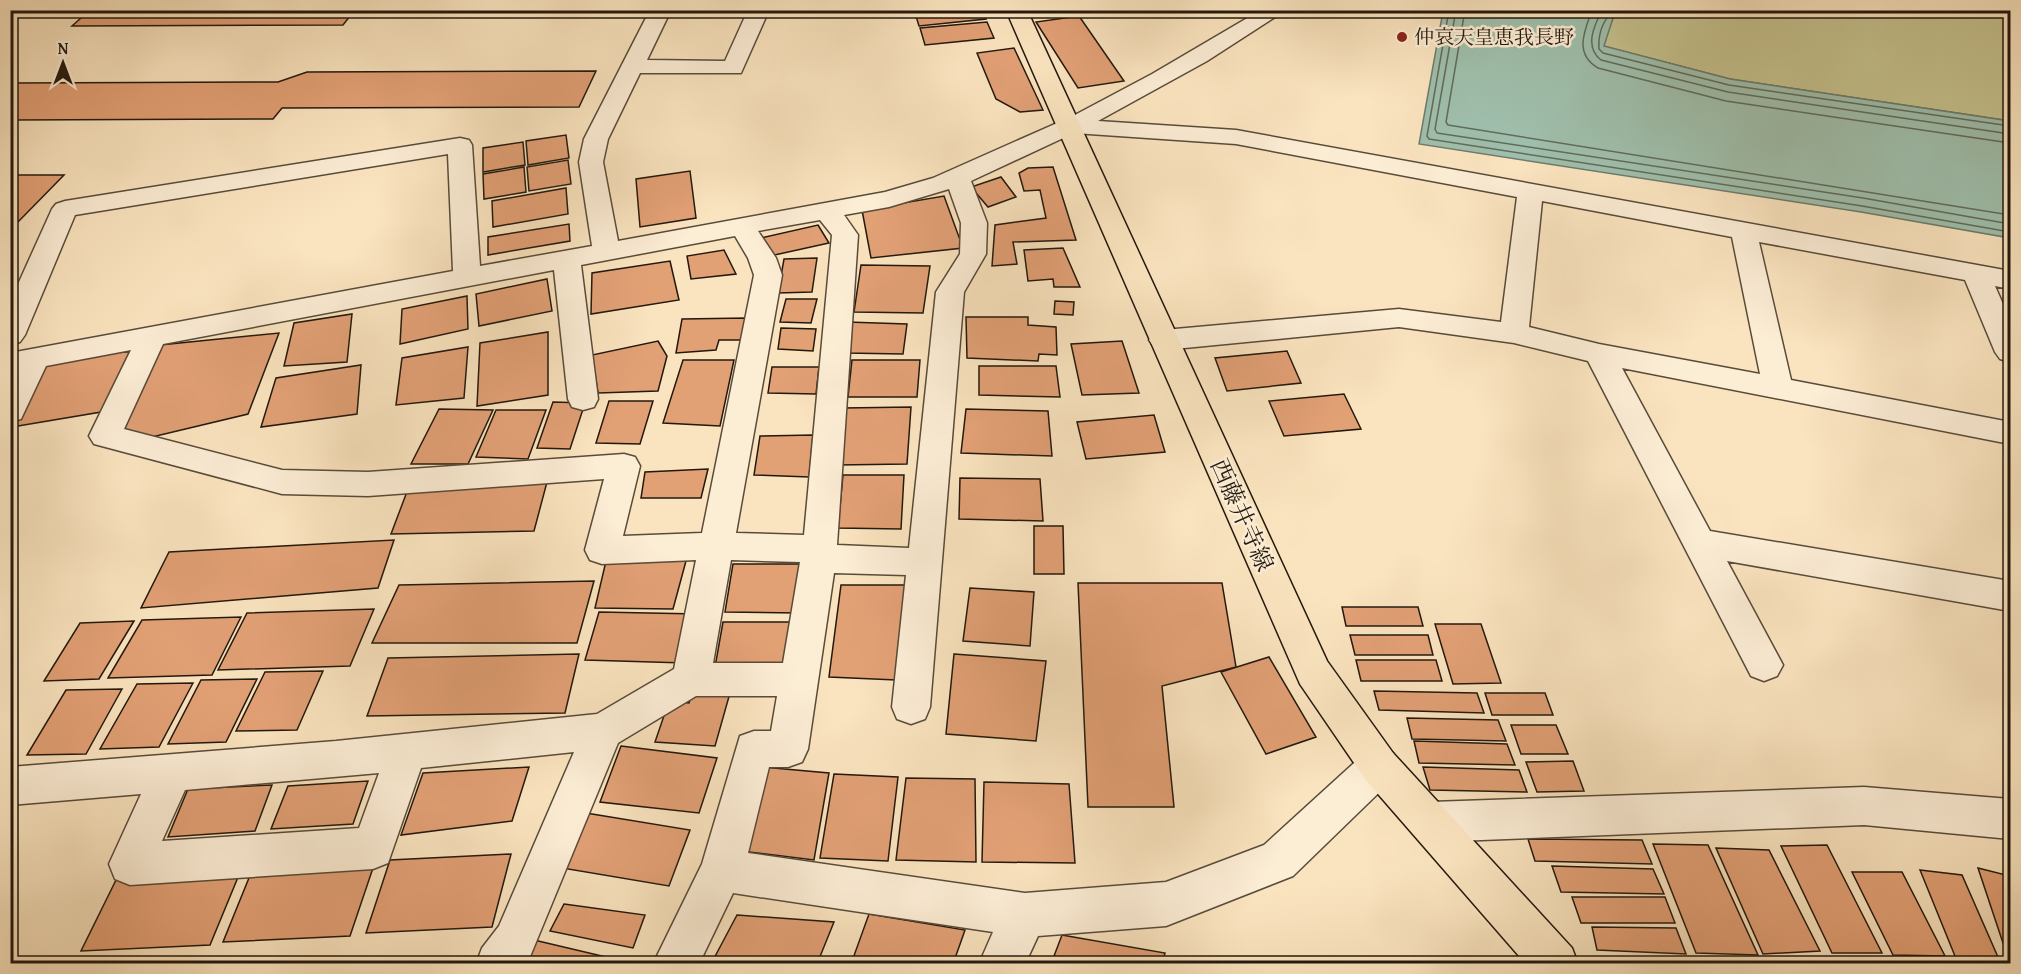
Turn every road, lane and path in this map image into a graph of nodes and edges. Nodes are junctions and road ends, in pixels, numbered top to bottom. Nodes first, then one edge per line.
1 (661, 10) edge
2 (759, 10) edge
3 (1016, 10) edge
4 (1276, 10) edge
5 (633, 66) junction
6 (1069, 126) junction
7 (957, 178) junction
8 (1530, 191) junction
9 (826, 211) junction
10 (741, 225) junction
11 (1744, 232) junction
12 (606, 252) junction
13 (567, 260) junction
14 (1976, 274) junction
15 (467, 278) junction
16 (2010, 280) edge
17 (1514, 333) junction
18 (10, 335) edge
19 (153, 335) junction
20 (1164, 340) junction
21 (2010, 352) edge
22 (1599, 354) junction
23 (22, 361) edge
24 (1778, 388) junction
25 (583, 399) dead end
26 (10, 411) edge
27 (2010, 433) edge
28 (1702, 543) junction
29 (717, 546) junction
30 (819, 556) junction
31 (923, 562) junction
32 (2010, 596) edge
33 (1764, 665) dead end
34 (691, 680) junction
35 (799, 680) junction
36 (911, 707) dead end
37 (603, 731) junction
38 (406, 752) junction
39 (1379, 766) junction
40 (172, 773) junction
41 (10, 786) edge
42 (2010, 819) edge
43 (1431, 822) junction
44 (722, 870) junction
45 (1025, 915) junction
46 (498, 963) edge
47 (675, 963) edge
48 (1001, 963) edge
49 (1556, 963) edge

1 - 5 street
2 - 5 street
3 - 6 main road, 西藤井寺線
4 - 6 street
5 - 12 street
6 - 7 street
6 - 8 street
6 - 20 main road, 西藤井寺線
7 - 9 street
7 - 31 street
8 - 11 street
8 - 17 street
9 - 10 street
9 - 30 street
10 - 12 street
10 - 29 street
11 - 14 street
11 - 24 street
12 - 13 street
13 - 15 street
13 - 25 street
14 - 16 street
14 - 21 street
15 - 18 street
15 - 19 street
17 - 20 street
17 - 22 street
19 - 23 street
19 - 29 street
20 - 39 main road, 西藤井寺線
22 - 24 street
22 - 28 street
23 - 26 street
24 - 27 street
28 - 32 street
28 - 33 street
29 - 30 street
29 - 34 street
30 - 31 street
30 - 35 street
31 - 36 street
34 - 35 street
34 - 37 street
35 - 44 street
37 - 38 street
37 - 46 street
38 - 40 street
38 - 40 street
39 - 43 main road, 西藤井寺線
39 - 45 street
40 - 41 street
42 - 43 street
43 - 49 main road, 西藤井寺線
44 - 45 street
44 - 47 street
45 - 48 street

